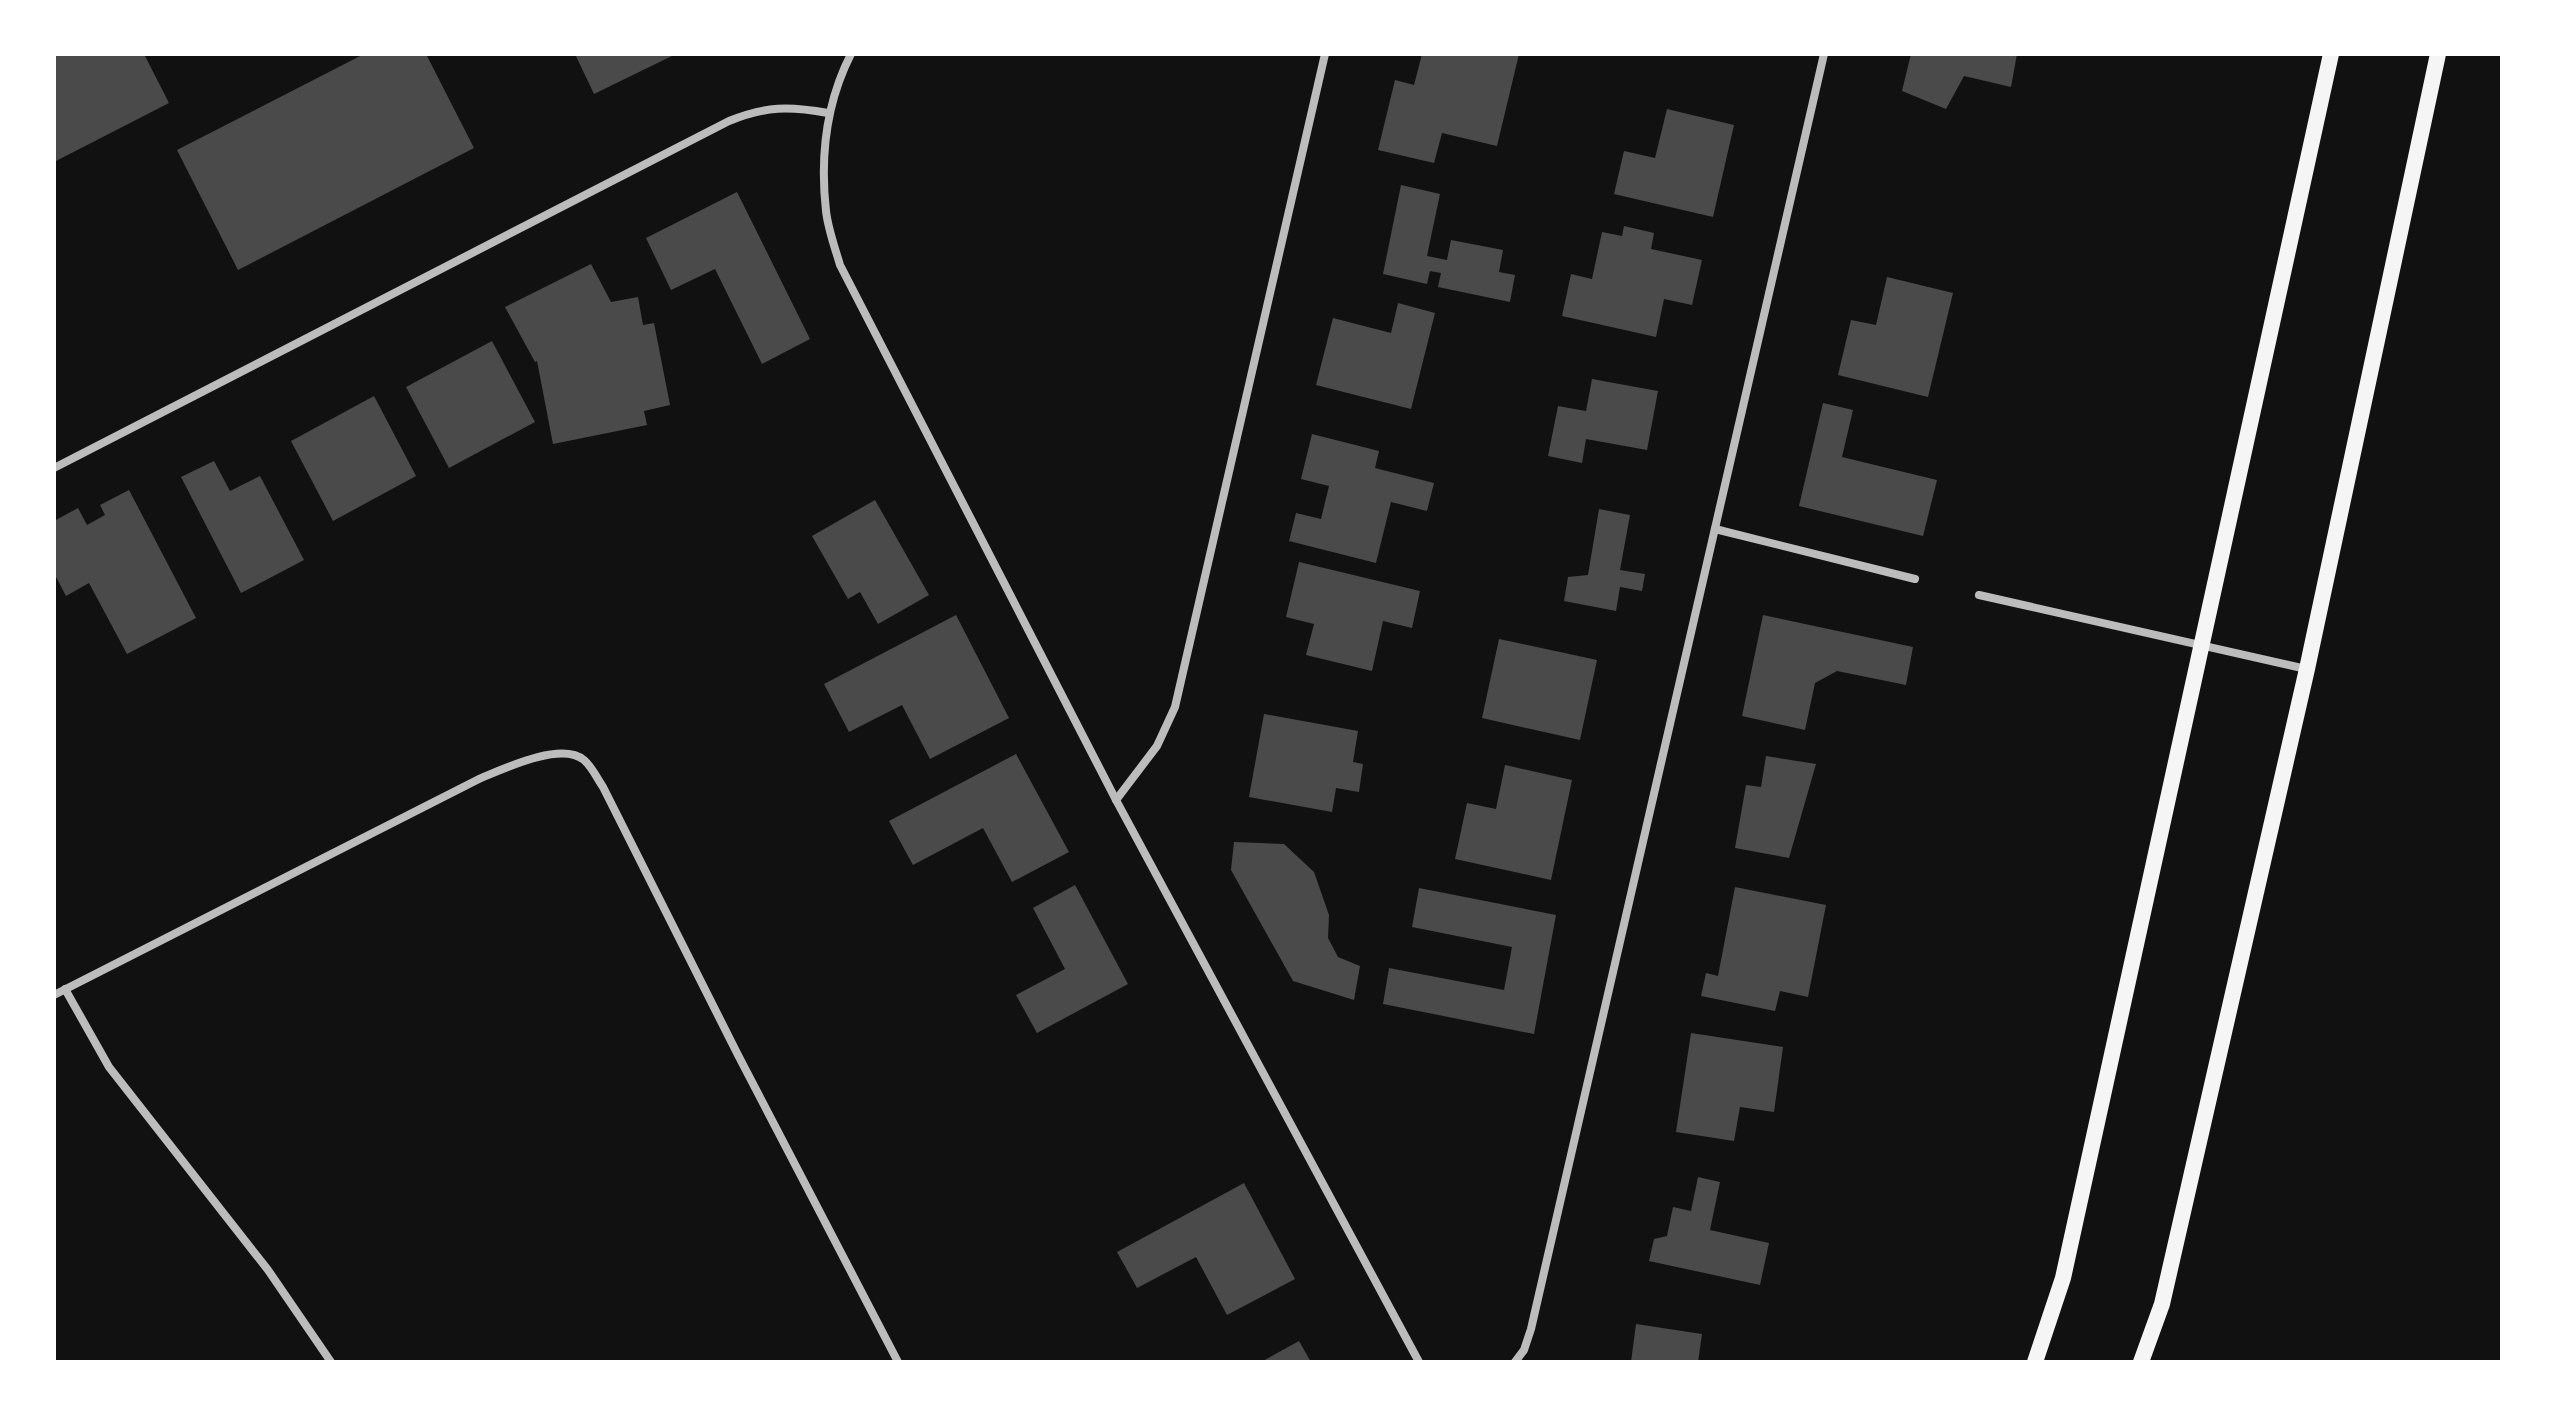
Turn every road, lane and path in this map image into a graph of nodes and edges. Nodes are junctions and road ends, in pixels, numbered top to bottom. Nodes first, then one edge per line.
1 (851, 54) edge
2 (1325, 54) edge
3 (1824, 54) edge
4 (2331, 54) edge
5 (2438, 54) edge
6 (828, 113) junction
7 (54, 468) edge
8 (1715, 529) junction
9 (1915, 579) dead end
10 (1979, 595) dead end
11 (2201, 644) junction
12 (2307, 669) junction
13 (1116, 800) junction
14 (65, 989) junction
15 (54, 995) edge
16 (329, 1359) edge
17 (314, 1362) edge
18 (898, 1362) edge
19 (1419, 1362) edge
20 (1515, 1362) edge
21 (2035, 1362) edge
22 (2141, 1362) edge

1 - 6 street
2 - 13 street
3 - 8 street
4 - 11 main road
5 - 12 main road
6 - 7 street
6 - 13 street
8 - 9 street
8 - 20 street
10 - 11 street
11 - 12 street
11 - 21 main road
12 - 22 main road
13 - 19 street
14 - 15 street
14 - 16 street
14 - 18 street
16 - 17 street

